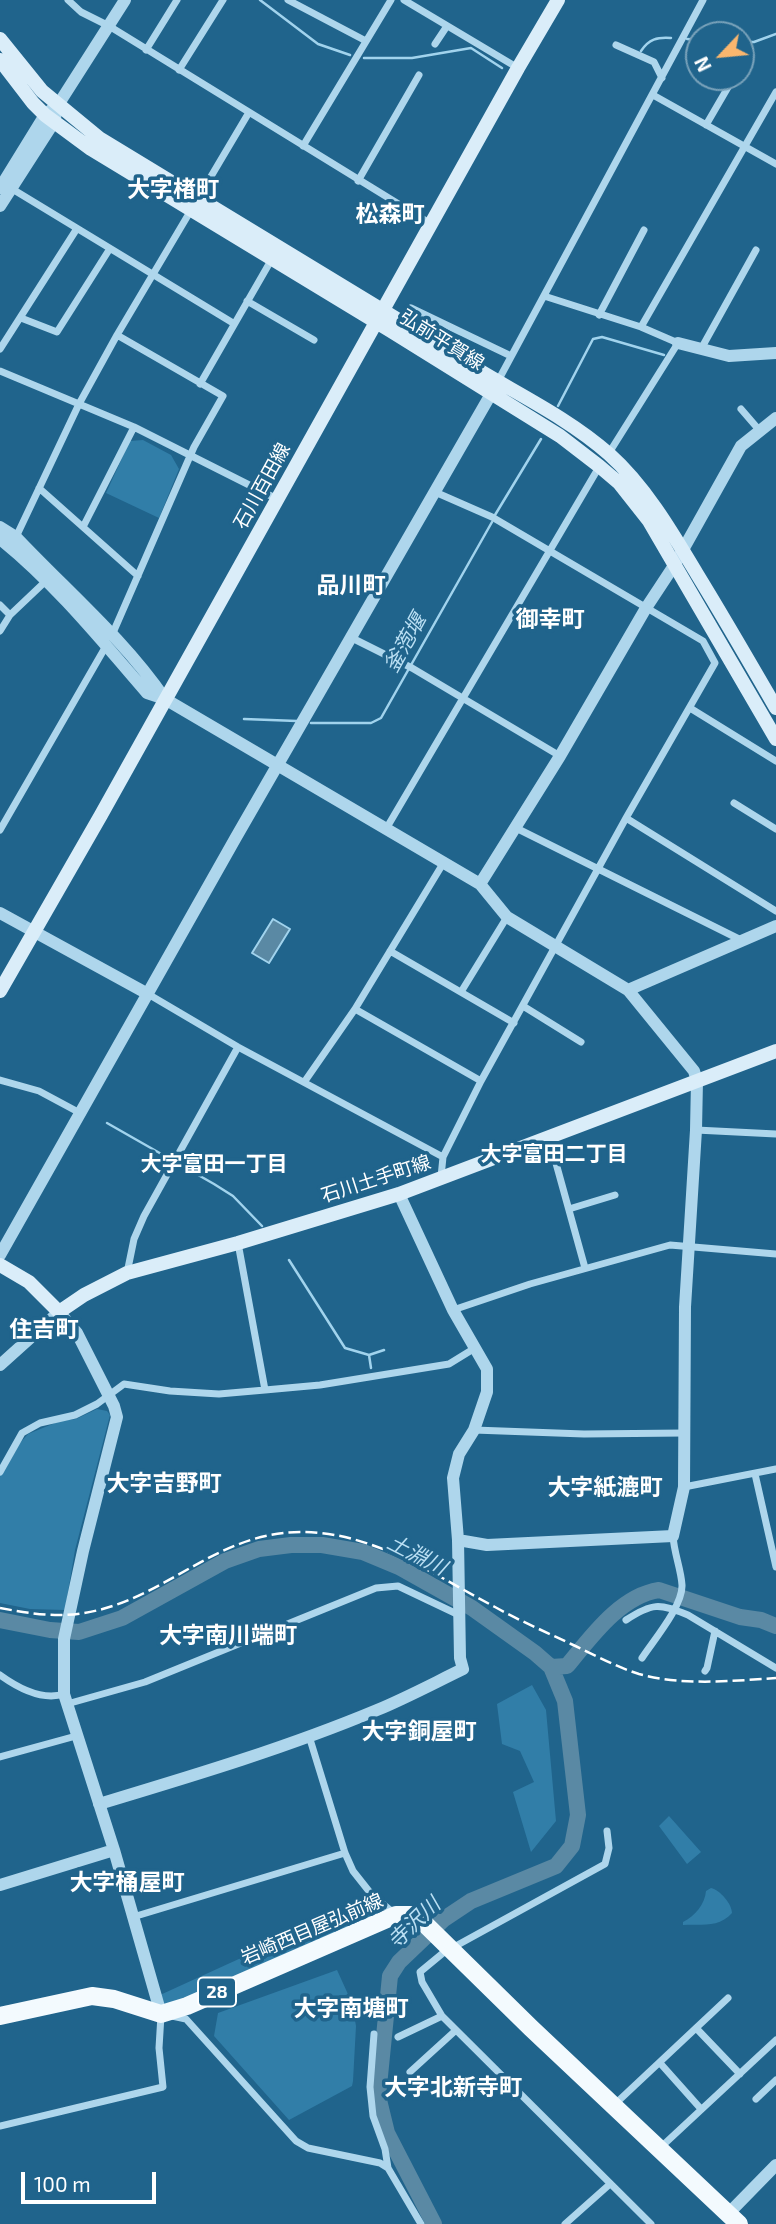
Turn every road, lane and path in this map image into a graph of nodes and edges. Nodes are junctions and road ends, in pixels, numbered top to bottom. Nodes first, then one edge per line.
1 (68, 0) edge
2 (125, 0) edge
3 (177, 0) edge
4 (223, 0) edge
5 (288, 0) edge
6 (391, 0) edge
7 (404, 0) edge
8 (424, 0) edge
9 (558, 0) edge
10 (703, 0) edge
11 (419, 9) junction
12 (108, 26) junction
13 (447, 26) junction
14 (0, 39) edge
15 (366, 41) junction
16 (435, 44) dead end
17 (616, 45) dead end
18 (625, 49) junction
19 (146, 50) junction
20 (621, 58) dead end
21 (0, 60) edge
22 (518, 68) junction
23 (178, 70) junction
24 (419, 75) dead end
25 (662, 78) junction
26 (726, 91) edge
27 (776, 92) edge
28 (653, 95) junction
29 (58, 105) junction
30 (248, 114) junction
31 (50, 118) junction
32 (706, 125) junction
33 (303, 146) junction
34 (745, 146) junction
35 (776, 164) edge
36 (358, 181) junction
37 (5, 186) edge
38 (196, 203) junction
39 (0, 206) edge
40 (431, 223) junction
41 (76, 230) junction
42 (644, 230) dead end
43 (109, 250) junction
44 (756, 250) dead end
45 (275, 253) junction
46 (153, 275) junction
47 (544, 296) junction
48 (247, 301) junction
49 (411, 308) dead end
50 (599, 315) junction
51 (379, 316) junction
52 (21, 318) junction
53 (233, 323) junction
54 (641, 327) junction
55 (117, 335) junction
56 (314, 341) dead end
57 (678, 343) junction
58 (0, 349) edge
59 (700, 350) junction
60 (776, 353) edge
61 (511, 356) junction
62 (0, 371) edge
63 (200, 384) junction
64 (494, 388) junction
65 (79, 404) junction
66 (741, 409) dead end
67 (776, 418) edge
68 (134, 427) junction
69 (760, 431) junction
70 (609, 453) junction
71 (190, 457) junction
72 (599, 466) junction
73 (39, 488) junction
74 (435, 492) junction
75 (276, 499) junction
76 (0, 527) edge
77 (83, 527) junction
78 (16, 537) junction
79 (0, 538) edge
80 (550, 550) junction
81 (683, 550) junction
82 (675, 564) junction
83 (138, 576) junction
84 (49, 578) junction
85 (0, 605) edge
86 (646, 608) junction
87 (10, 615) junction
88 (0, 631) edge
89 (352, 638) junction
90 (109, 640) junction
91 (165, 699) junction
92 (464, 699) junction
93 (690, 708) junction
94 (776, 708) edge
95 (776, 739) edge
96 (560, 756) junction
97 (776, 761) edge
98 (278, 764) junction
99 (734, 803) dead end
100 (3, 818) edge
101 (626, 818) junction
102 (516, 828) junction
103 (386, 829) junction
104 (0, 830) edge
105 (776, 830) edge
106 (444, 862) junction
107 (598, 870) junction
108 (480, 884) junction
109 (776, 911) edge
110 (0, 913) edge
111 (508, 917) junction
112 (776, 926) edge
113 (35, 930) junction
114 (742, 941) junction
115 (555, 947) junction
116 (390, 951) junction
117 (628, 990) junction
118 (0, 991) edge
119 (461, 992) junction
120 (148, 994) junction
121 (523, 1006) junction
122 (355, 1009) junction
123 (513, 1023) junction
124 (581, 1042) dead end
125 (238, 1046) junction
126 (776, 1051) edge
127 (0, 1080) edge
128 (305, 1081) junction
129 (481, 1081) junction
130 (697, 1081) junction
131 (80, 1113) junction
132 (696, 1130) junction
133 (776, 1134) edge
134 (548, 1138) junction
135 (443, 1157) junction
136 (440, 1179) junction
137 (399, 1194) junction
138 (615, 1195) dead end
139 (569, 1209) junction
140 (238, 1243) junction
141 (688, 1246) junction
142 (776, 1254) edge
143 (0, 1255) edge
144 (0, 1265) edge
145 (585, 1268) junction
146 (127, 1273) junction
147 (453, 1310) junction
148 (60, 1312) junction
149 (475, 1348) junction
150 (5, 1357) edge
151 (0, 1365) edge
152 (265, 1390) junction
153 (108, 1395) junction
154 (474, 1430) junction
155 (684, 1433) junction
156 (776, 1469) edge
157 (0, 1472) edge
158 (755, 1474) junction
159 (684, 1487) junction
160 (673, 1536) junction
161 (458, 1539) junction
162 (776, 1567) edge
163 (675, 1608) junction
164 (458, 1615) junction
165 (626, 1620) dead end
166 (715, 1631) junction
167 (642, 1658) dead end
168 (776, 1668) edge
169 (705, 1671) dead end
170 (0, 1675) edge
171 (66, 1699) junction
172 (76, 1736) junction
173 (309, 1736) junction
174 (0, 1757) edge
175 (99, 1804) junction
176 (607, 1831) dead end
177 (114, 1850) junction
178 (345, 1853) junction
179 (0, 1885) edge
180 (396, 1915) junction
181 (134, 1917) junction
182 (449, 1948) junction
183 (728, 1998) dead end
184 (161, 2014) junction
185 (0, 2015) edge
186 (442, 2017) junction
187 (696, 2028) junction
188 (455, 2031) junction
189 (374, 2034) dead end
190 (398, 2037) dead end
191 (776, 2040) edge
192 (660, 2063) junction
193 (410, 2072) dead end
194 (740, 2074) junction
195 (776, 2080) edge
196 (756, 2099) dead end
197 (614, 2105) junction
198 (701, 2109) junction
199 (0, 2126) edge
200 (660, 2148) junction
201 (776, 2165) edge
202 (388, 2168) junction
203 (610, 2184) junction
204 (734, 2219) edge
205 (421, 2224) edge
206 (565, 2224) edge
207 (651, 2224) edge

1 - 12 street
2 - 12 street
3 - 19 street
4 - 23 street
5 - 15 street
6 - 15 street
7 - 11 street
8 - 11 street
9 - 22 main road, 石川百田線
10 - 25 street
11 - 13 street
12 - 19 street
12 - 29 street
13 - 16 street
13 - 22 street
14 - 29 main road, 弘前平賀線
15 - 33 street
17 - 18 street
18 - 20 street
18 - 25 street
19 - 23 street
21 - 31 main road, 弘前平賀線
22 - 40 main road, 石川百田線
23 - 30 street
24 - 36 street
25 - 28 street
26 - 32 street
27 - 34 street
28 - 32 street
28 - 47 street
29 - 31 street
29 - 38 main road, 弘前平賀線
30 - 33 street
30 - 38 street
31 - 37 street
31 - 38 main road, 弘前平賀線
32 - 34 street
33 - 36 street
34 - 35 street
34 - 54 street
36 - 40 street
37 - 39 street
37 - 41 street
38 - 45 main road, 弘前平賀線
38 - 46 street
40 - 51 main road, 石川百田線
41 - 43 street
41 - 52 street
42 - 50 street
43 - 46 street
43 - 52 street
44 - 59 street
45 - 48 street
45 - 51 main road, 弘前平賀線
46 - 53 street
46 - 55 street
47 - 50 street
47 - 61 street
48 - 53 street
48 - 56 street
49 - 61 street
50 - 54 street
51 - 64 main road, 弘前平賀線
51 - 75 main road, 石川百田線
52 - 58 street
53 - 63 street
54 - 57 street
55 - 63 street
55 - 65 street
57 - 59 street
57 - 70 street
59 - 60 street
61 - 64 street
62 - 65 street
63 - 71 street
64 - 70 main road, 弘前平賀線
64 - 72 main road, 弘前平賀線
64 - 74 street
65 - 68 street
65 - 73 street
66 - 69 street
67 - 69 street
68 - 71 street
68 - 77 street
69 - 81 street
70 - 81 main road, 弘前平賀線
71 - 75 street
71 - 83 street
72 - 80 street
72 - 82 main road, 弘前平賀線
73 - 77 street
73 - 78 street
74 - 80 street
74 - 89 street
75 - 91 main road, 石川百田線
76 - 78 street
77 - 83 street
78 - 84 street
79 - 84 street
80 - 86 street
80 - 92 street
81 - 82 street
81 - 94 main road, 弘前平賀線
82 - 86 street
82 - 95 main road, 弘前平賀線
83 - 90 street
84 - 87 street
84 - 90 street
85 - 87 street
86 - 93 street
86 - 96 street
87 - 88 street
89 - 92 street
89 - 98 street
90 - 91 street
90 - 100 street
91 - 98 street
91 - 113 main road, 石川百田線
92 - 96 street
92 - 103 street
93 - 97 street
93 - 101 street
96 - 102 street
98 - 103 street
98 - 120 street
99 - 105 street
100 - 104 street
101 - 107 street
101 - 109 street
102 - 107 street
102 - 108 street
103 - 106 street
106 - 108 street
106 - 116 street
107 - 114 street
107 - 115 street
108 - 111 street
110 - 113 street
111 - 115 street
111 - 119 street
112 - 114 street
113 - 118 main road, 石川百田線
113 - 120 street
114 - 117 street
115 - 117 street
115 - 121 street
116 - 119 street
116 - 122 street
117 - 130 street
119 - 123 street
120 - 125 street
120 - 131 street
121 - 123 street
121 - 124 street
122 - 128 street
122 - 129 street
123 - 129 street
125 - 128 street
125 - 146 street
126 - 130 main road, 石川土手町線
127 - 131 street
128 - 135 street
129 - 135 street
130 - 132 street
130 - 134 main road, 石川土手町線
131 - 143 street
132 - 133 street
132 - 141 street
134 - 136 main road, 石川土手町線
134 - 139 street
135 - 136 street
136 - 137 main road, 石川土手町線
137 - 140 main road, 石川土手町線
137 - 147 street
138 - 139 street
139 - 145 street
140 - 146 main road, 石川土手町線
140 - 152 street
141 - 142 street
141 - 145 street
141 - 155 street
144 - 148 main road
145 - 147 street
146 - 148 main road, 石川土手町線
147 - 149 street
148 - 150 street
148 - 153 street
149 - 152 street
149 - 154 street
150 - 151 street
152 - 153 street
153 - 157 street
153 - 171 street
154 - 155 street
154 - 161 street
155 - 159 street
156 - 158 street
158 - 159 street
158 - 162 street
159 - 160 street
160 - 161 street
160 - 163 street
161 - 164 street
163 - 165 street
163 - 166 street
163 - 167 street
164 - 171 street
164 - 173 street
166 - 168 street
166 - 169 street
170 - 171 street
171 - 172 street
172 - 174 street
172 - 175 street
173 - 175 street
173 - 178 street
175 - 177 street
176 - 182 street
177 - 179 street
177 - 181 street
178 - 180 street
178 - 181 street
180 - 182 main road, 岩崎西目屋弘前線
180 - 184 main road, 岩崎西目屋弘前線 / 28
181 - 184 street
182 - 186 street
182 - 197 main road, 岩崎西目屋弘前線
183 - 187 street
184 - 185 main road
184 - 199 street
184 - 202 street
186 - 188 street
186 - 190 street
187 - 192 street
187 - 194 street
188 - 193 street
188 - 203 street
189 - 202 street
191 - 194 street
192 - 197 street
192 - 198 street
194 - 198 street
195 - 196 street
197 - 200 main road, 岩崎西目屋弘前線
198 - 200 street
200 - 204 main road, 岩崎西目屋弘前線
201 - 204 street
202 - 205 street
203 - 206 street
203 - 207 street

